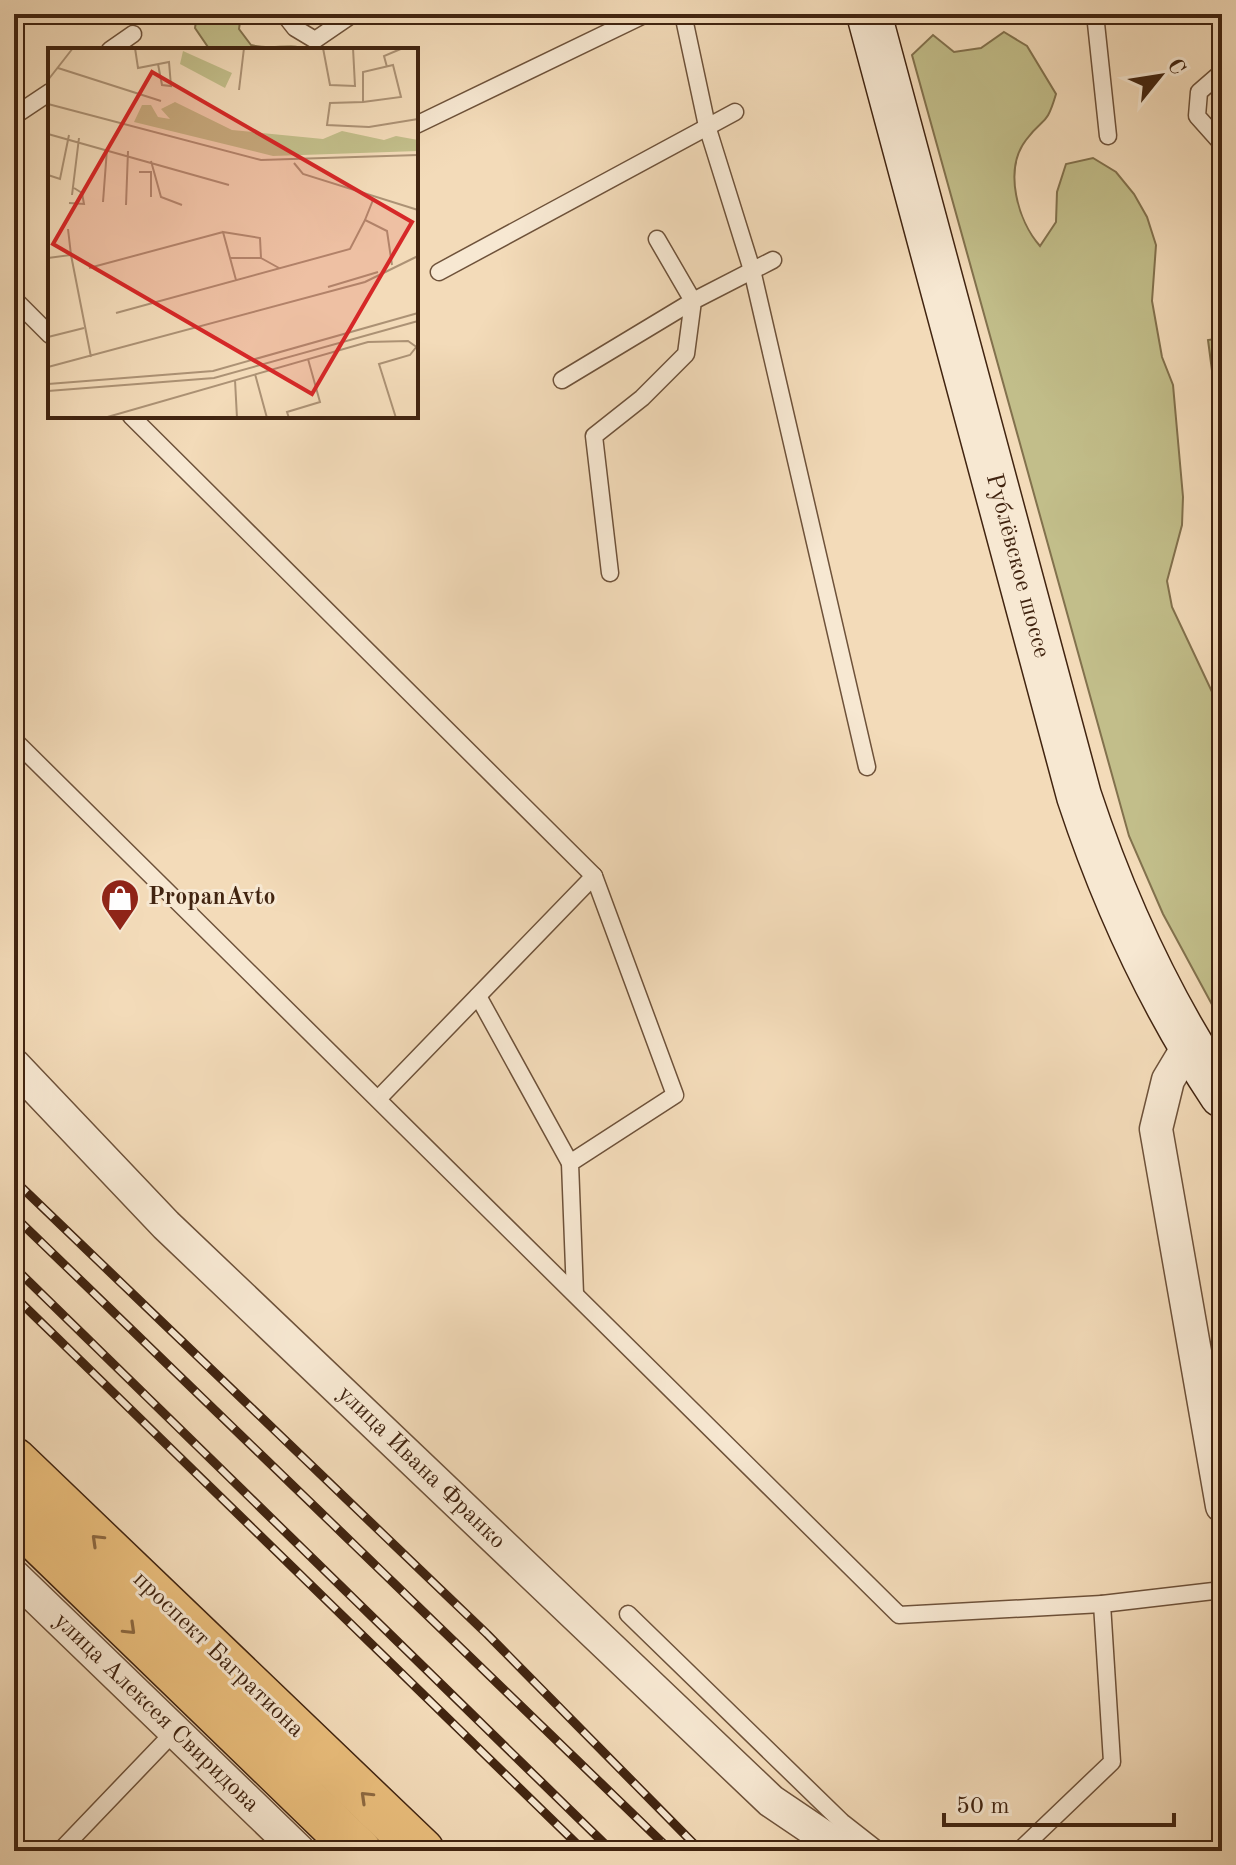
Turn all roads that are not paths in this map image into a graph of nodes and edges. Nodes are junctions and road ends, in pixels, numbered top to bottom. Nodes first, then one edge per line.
1 (284, 14) edge
2 (353, 14) edge
3 (646, 14) edge
4 (683, 14) edge
5 (869, 14) edge
6 (1095, 14) edge
7 (133, 34) dead end
8 (113, 48) edge
9 (1222, 72) edge
10 (48, 93) edge
11 (735, 112) dead end
12 (14, 116) edge
13 (418, 124) edge
14 (707, 126) junction
15 (1108, 136) dead end
16 (1222, 144) edge
17 (657, 239) dead end
18 (773, 260) dead end
19 (752, 270) junction
20 (439, 272) dead end
21 (14, 299) edge
22 (693, 301) junction
23 (48, 333) edge
24 (562, 380) dead end
25 (133, 418) edge
26 (610, 573) dead end
27 (14, 740) edge
28 (867, 767) dead end
29 (594, 876) junction
30 (478, 996) junction
31 (1189, 1045) junction
32 (14, 1065) edge
33 (1222, 1095) edge
34 (378, 1099) junction
35 (570, 1163) junction
36 (575, 1294) junction
37 (14, 1460) edge
38 (1222, 1506) edge
39 (14, 1517) edge
40 (14, 1576) edge
41 (1222, 1590) edge
42 (1102, 1604) junction
43 (628, 1614) dead end
44 (175, 1731) junction
45 (60, 1851) edge
46 (299, 1851) edge
47 (359, 1851) edge
48 (422, 1851) edge
49 (845, 1851) edge
50 (879, 1851) edge
51 (1019, 1851) edge

1 - 2 lane
3 - 13 lane
4 - 14 lane
5 - 31 street, Рублёвское шоссе
6 - 15 lane
7 - 8 lane
9 - 16 lane
10 - 12 lane
11 - 14 lane
14 - 19 lane
14 - 20 lane
17 - 22 lane
18 - 19 lane
19 - 22 lane
19 - 28 lane
21 - 23 lane
22 - 24 lane
22 - 26 lane
25 - 29 lane
27 - 34 lane
29 - 30 lane
29 - 35 lane
30 - 34 lane
30 - 35 lane
31 - 33 street, Рублёвское шоссе
31 - 38 street
32 - 49 street, улица Ивана Франко
34 - 36 lane
35 - 36 lane
36 - 42 lane
48 -> 37 main road, проспект Багратиона
39 -> 47 main road, проспект Багратиона
40 - 44 street, улица Алексея Свиридова
41 - 42 lane
42 - 51 lane
43 - 50 lane
44 - 45 lane
44 - 46 street, улица Алексея Свиридова

